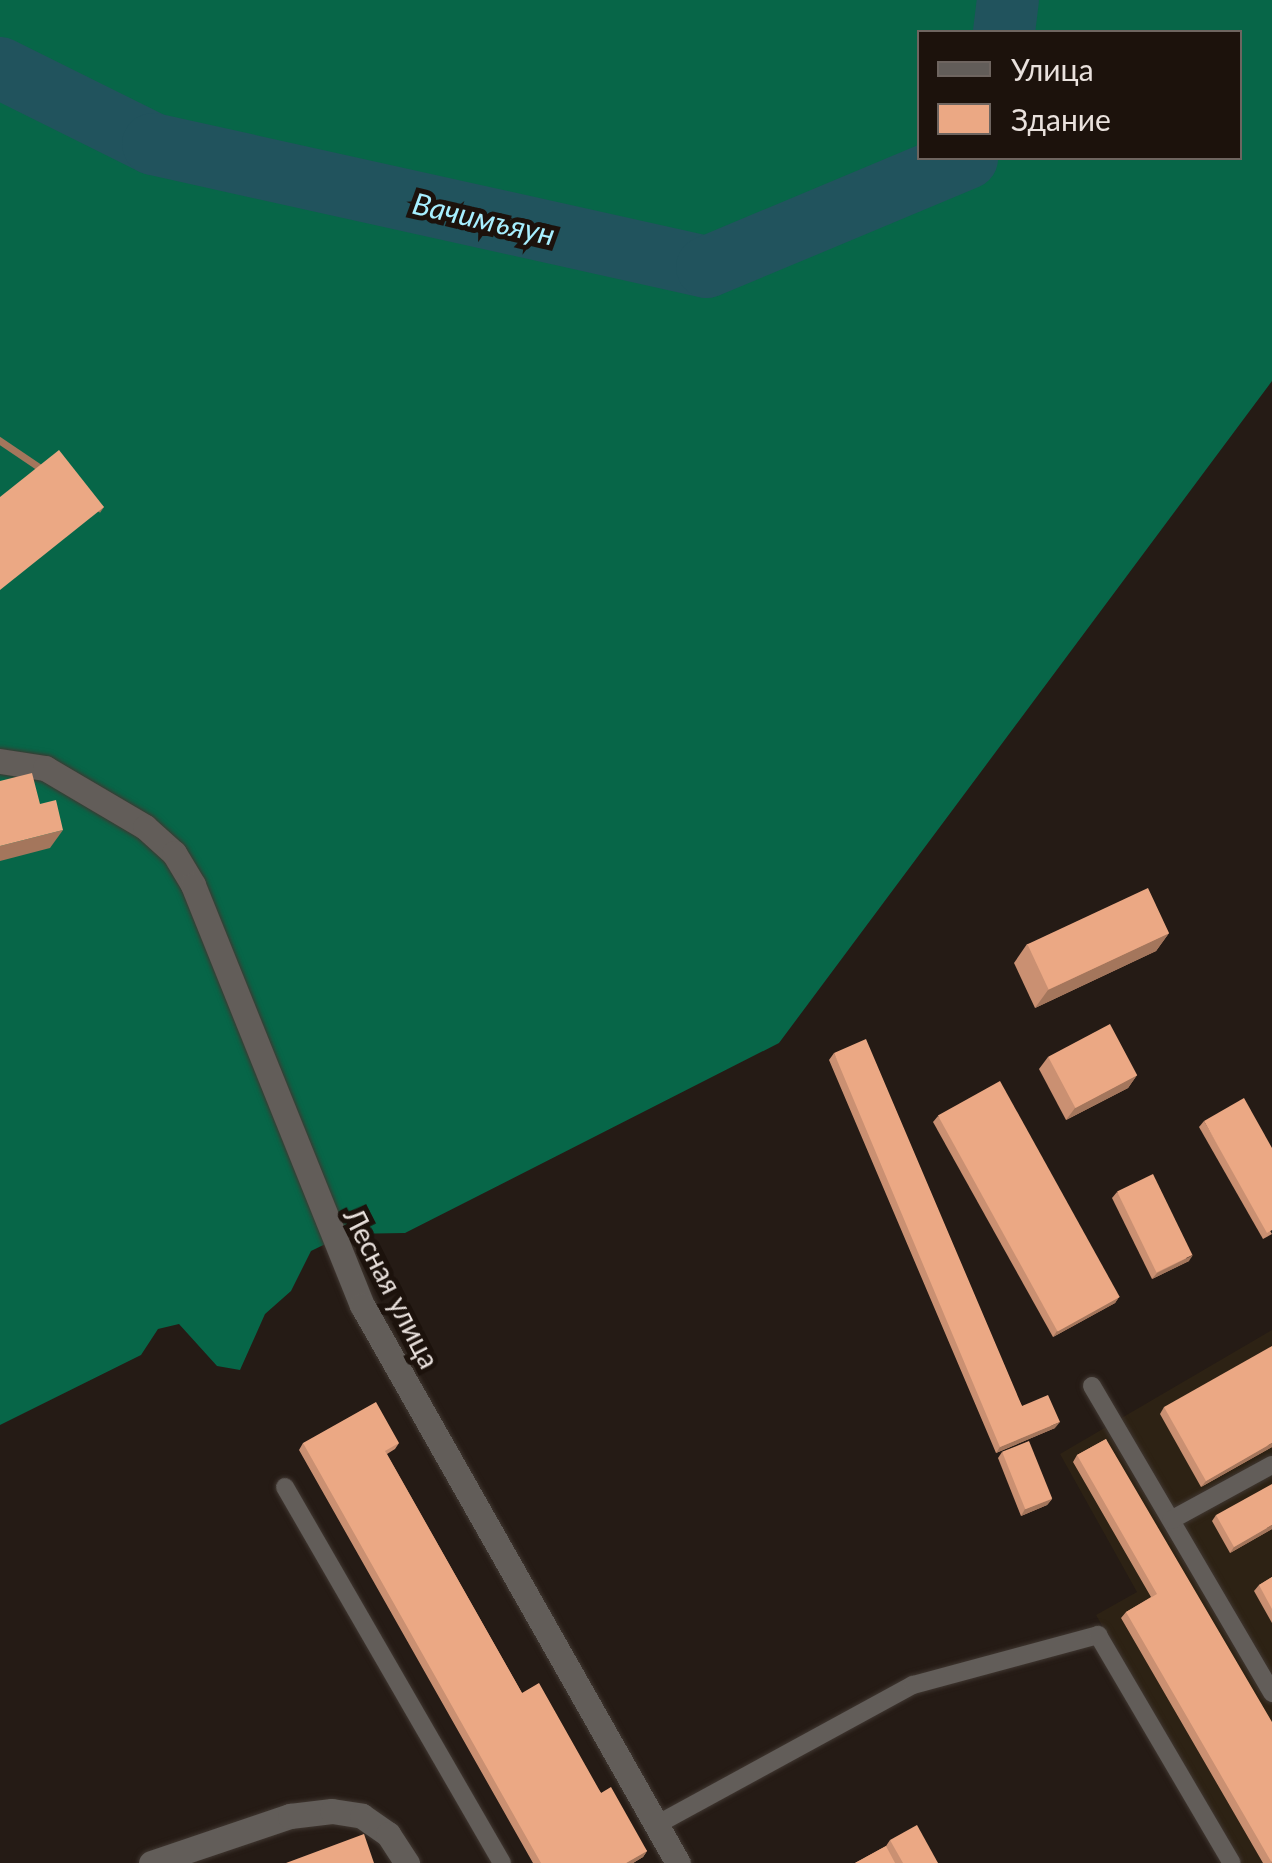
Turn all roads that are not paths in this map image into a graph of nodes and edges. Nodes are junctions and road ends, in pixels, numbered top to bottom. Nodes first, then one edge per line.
1 (0, 761) edge
2 (1092, 1386) dead end
3 (1272, 1465) edge
4 (284, 1488) dead end
5 (1170, 1520) junction
6 (1272, 1693) edge
7 (656, 1825) junction
8 (151, 1863) edge
9 (407, 1863) edge
10 (502, 1863) edge
11 (678, 1863) edge
12 (1232, 1863) edge

1 - 7 street, Лесная улица
2 - 5 lane
3 - 5 lane
4 - 10 lane
5 - 6 lane
7 - 11 street, Лесная улица
7 - 12 lane
8 - 9 street

